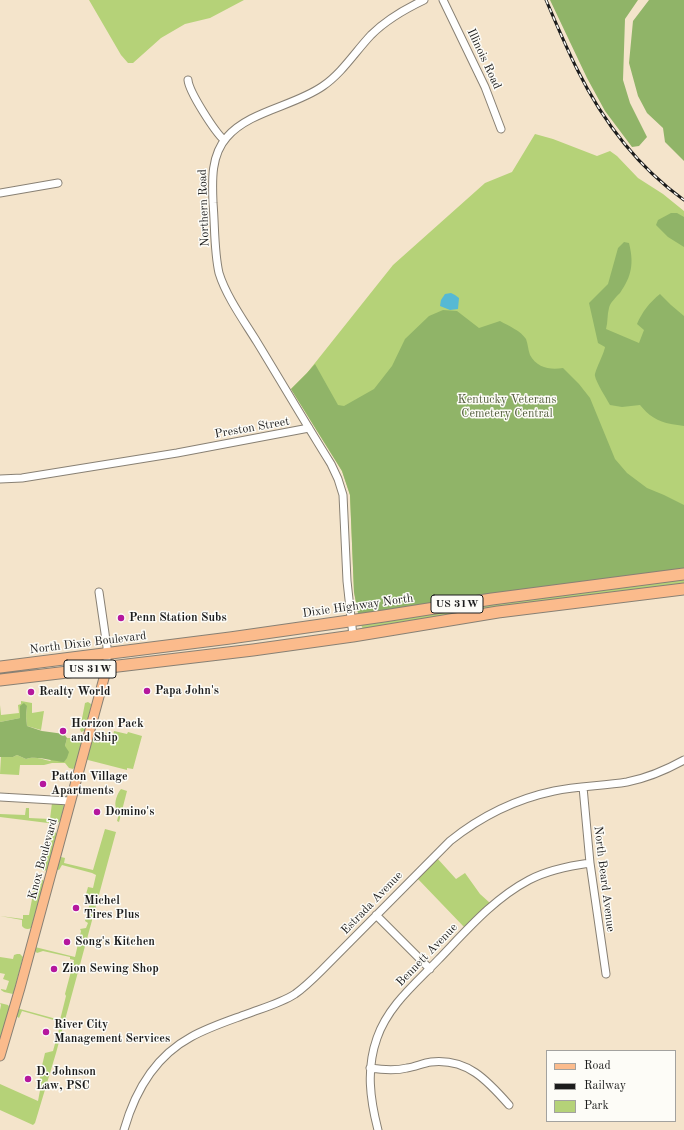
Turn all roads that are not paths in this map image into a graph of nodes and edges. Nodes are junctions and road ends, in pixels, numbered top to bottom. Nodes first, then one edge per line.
1 (424, 0) edge
2 (443, 0) edge
3 (188, 80) dead end
4 (501, 129) dead end
5 (224, 140) junction
6 (58, 183) dead end
7 (0, 193) edge
8 (309, 428) junction
9 (0, 479) edge
10 (684, 574) edge
11 (684, 589) edge
12 (99, 592) dead end
13 (352, 620) junction
14 (354, 636) junction
15 (179, 645) joint
16 (107, 654) junction
17 (0, 666) edge
18 (106, 667) junction
19 (0, 680) edge
20 (684, 760) edge
21 (583, 787) junction
22 (0, 797) edge
23 (70, 801) junction
24 (590, 863) junction
25 (376, 915) junction
26 (430, 969) junction
27 (606, 974) dead end
28 (0, 1056) edge
29 (370, 1068) junction
30 (509, 1105) dead end
31 (124, 1130) edge
32 (378, 1130) edge

1 - 5 street, Northern Road
2 - 4 street, Illinois Road
3 - 5 street
5 - 8 street, Northern Road
6 - 7 street
8 - 9 street, Preston Street
8 - 13 street
10 - 13 highway, Dixie Highway North / US 31W
11 - 14 highway, US 31W
12 - 16 street
13 - 14 street
13 - 15 highway, Dixie Highway North / US 31W
14 - 18 highway, US 31W
15 - 16 highway, North Dixie Boulevard / US 31W
16 - 17 highway, North Dixie Boulevard / US 31W
16 - 18 street
18 - 19 highway, US 31W
18 - 23 main road, Knox Boulevard
20 - 21 street, Estrada Avenue
21 - 24 street, North Beard Avenue
21 - 25 street, Estrada Avenue
22 - 23 street
23 - 28 main road, Knox Boulevard
24 - 26 street, Bennett Avenue
24 - 27 street, North Beard Avenue
25 - 26 street
25 - 31 street, Estrada Avenue
26 - 29 street, Bennett Avenue
29 - 30 street
29 - 32 street, Bennett Avenue

